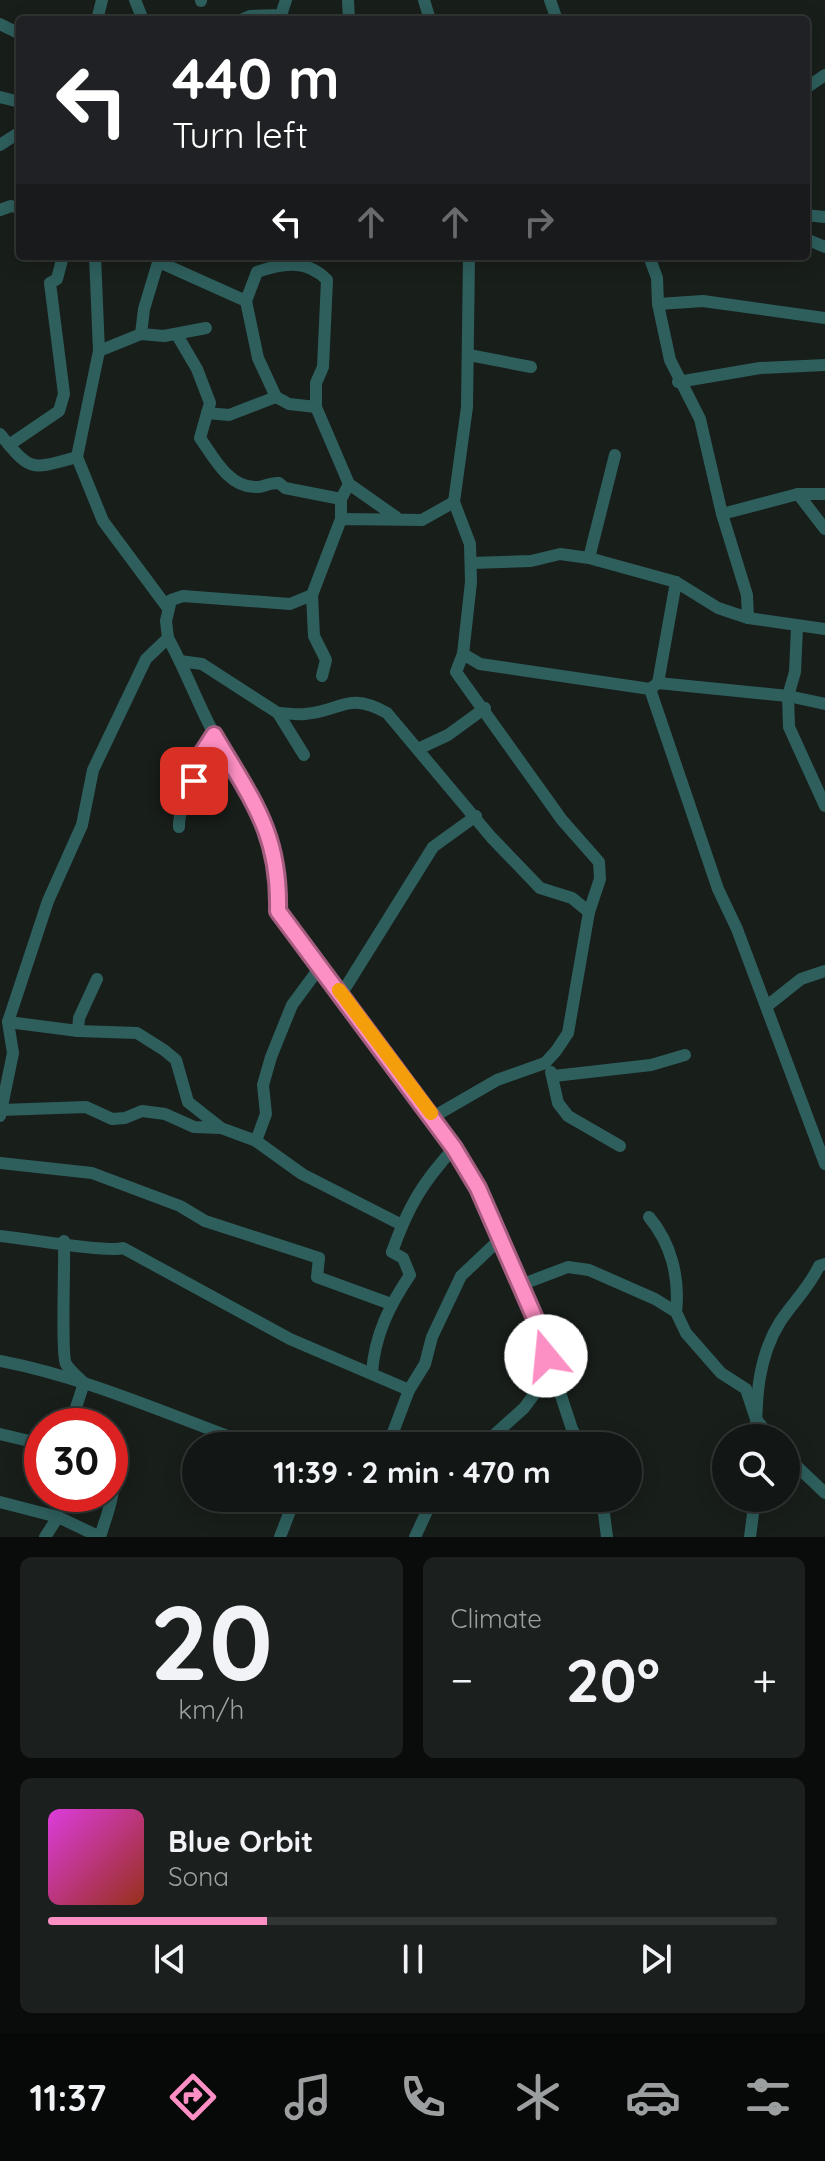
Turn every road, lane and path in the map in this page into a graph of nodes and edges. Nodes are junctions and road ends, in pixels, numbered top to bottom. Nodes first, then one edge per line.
1 (286, 0) edge
2 (250, 16) edge
3 (62, 260) edge
4 (95, 260) edge
5 (160, 260) edge
6 (162, 260) edge
7 (469, 260) edge
8 (650, 260) edge
9 (318, 263) edge
10 (246, 301) junction
11 (658, 304) junction
12 (825, 318) edge
13 (206, 328) dead end
14 (141, 334) junction
15 (177, 335) junction
16 (99, 351) junction
17 (469, 355) junction
18 (825, 365) edge
19 (531, 367) dead end
20 (678, 382) junction
21 (276, 397) junction
22 (316, 407) junction
23 (207, 413) junction
24 (0, 434) edge
25 (9, 445) junction
26 (615, 455) dead end
27 (77, 457) junction
28 (349, 484) junction
29 (798, 494) junction
30 (825, 494) edge
31 (341, 499) junction
32 (454, 502) junction
33 (722, 514) junction
34 (341, 519) junction
35 (399, 519) junction
36 (825, 529) edge
37 (589, 558) junction
38 (471, 563) junction
39 (676, 582) junction
40 (312, 595) junction
41 (171, 600) junction
42 (748, 618) junction
43 (797, 628) junction
44 (825, 629) edge
45 (168, 638) junction
46 (463, 654) junction
47 (180, 661) junction
48 (322, 676) dead end
49 (654, 686) junction
50 (788, 696) junction
51 (825, 704) edge
52 (485, 708) junction
53 (278, 713) junction
54 (214, 735) junction
55 (418, 749) junction
56 (304, 755) dead end
57 (825, 806) edge
58 (476, 816) junction
59 (179, 827) dead end
60 (589, 912) junction
61 (320, 967) junction
62 (825, 971) edge
63 (97, 979) dead end
64 (342, 993) junction
65 (767, 1006) junction
66 (8, 1022) junction
67 (78, 1031) junction
68 (685, 1055) dead end
69 (545, 1063) junction
70 (554, 1076) junction
71 (1, 1113) edge
72 (433, 1117) junction
73 (221, 1128) junction
74 (256, 1141) junction
75 (620, 1146) dead end
76 (454, 1148) junction
77 (0, 1163) edge
78 (825, 1164) edge
79 (649, 1217) dead end
80 (402, 1225) junction
81 (0, 1236) edge
82 (499, 1240) junction
83 (64, 1241) junction
84 (825, 1264) edge
85 (518, 1286) junction
86 (391, 1304) junction
87 (676, 1312) junction
88 (0, 1361) edge
89 (372, 1372) junction
90 (551, 1372) junction
91 (84, 1383) junction
92 (409, 1390) junction
93 (76, 1408) edge
94 (756, 1419) junction
95 (756, 1424) edge
96 (760, 1424) edge
97 (221, 1432) edge
98 (393, 1432) edge
99 (497, 1432) edge
100 (576, 1432) edge
101 (0, 1434) edge
102 (24, 1440) edge
103 (800, 1469) edge
104 (825, 1493) edge
105 (0, 1502) edge
106 (106, 1512) edge
107 (290, 1512) edge
108 (427, 1512) edge
109 (604, 1512) edge
110 (753, 1512) edge
111 (58, 1517) junction
112 (45, 1537) edge
113 (100, 1537) edge
114 (280, 1537) edge
115 (415, 1537) edge
116 (607, 1537) edge
117 (750, 1537) edge

1 - 2 street
3 - 25 street
4 - 16 street
5 - 14 street
6 - 10 street
7 - 17 street
8 - 11 street
9 - 10 street
9 - 22 street
10 - 21 street
11 - 12 street
11 - 20 street
13 - 15 street
14 - 15 street
14 - 16 street
15 - 23 street
16 - 27 street
17 - 19 street
17 - 32 street
18 - 20 street
20 - 33 street
21 - 22 street
21 - 23 street
22 - 28 street
23 - 31 street
24 - 25 street
25 - 27 street
26 - 37 street
27 - 41 street
28 - 31 street
28 - 35 street
29 - 30 street
29 - 33 street
29 - 36 street
31 - 34 street
32 - 35 street
32 - 38 street
33 - 42 street
34 - 35 street
34 - 40 street
37 - 38 street
37 - 39 street
38 - 46 street
39 - 42 street
39 - 49 street
40 - 41 street
40 - 48 street
41 - 45 street
42 - 43 street
43 - 44 street
43 - 50 street
45 - 47 street
45 - 66 street
46 - 49 street
46 - 52 street
47 - 53 street
47 - 54 street
49 - 50 street
49 - 65 street
50 - 51 street
50 - 57 street
52 - 55 street
52 - 60 street
53 - 55 street
53 - 56 street
54 - 59 street
54 - 61 street
55 - 58 street
58 - 60 street
58 - 64 street
60 - 69 street
61 - 64 street
61 - 74 street
62 - 65 street
63 - 67 street
64 - 72 street
65 - 78 street
66 - 67 street
66 - 71 street
67 - 73 street
68 - 70 street
69 - 70 street
69 - 72 street
70 - 75 street
71 - 73 street
72 - 76 street
73 - 74 street
74 - 80 street
76 - 80 street
76 - 82 street
77 - 86 street
79 - 87 street
80 - 86 street
81 - 83 street
82 - 85 street
82 - 92 street
83 - 89 street
83 - 91 street
84 - 94 street
85 - 87 street
85 - 90 street
86 - 89 street
87 - 94 street
88 - 91 street
89 - 92 street
90 - 99 street
90 - 100 street
91 - 93 street
91 - 97 street
92 - 98 street
94 - 95 street
94 - 96 street
101 - 102 street
103 - 104 street
105 - 111 street
106 - 113 street
107 - 114 street
108 - 115 street
109 - 116 street
110 - 117 street
111 - 112 street
111 - 113 street

